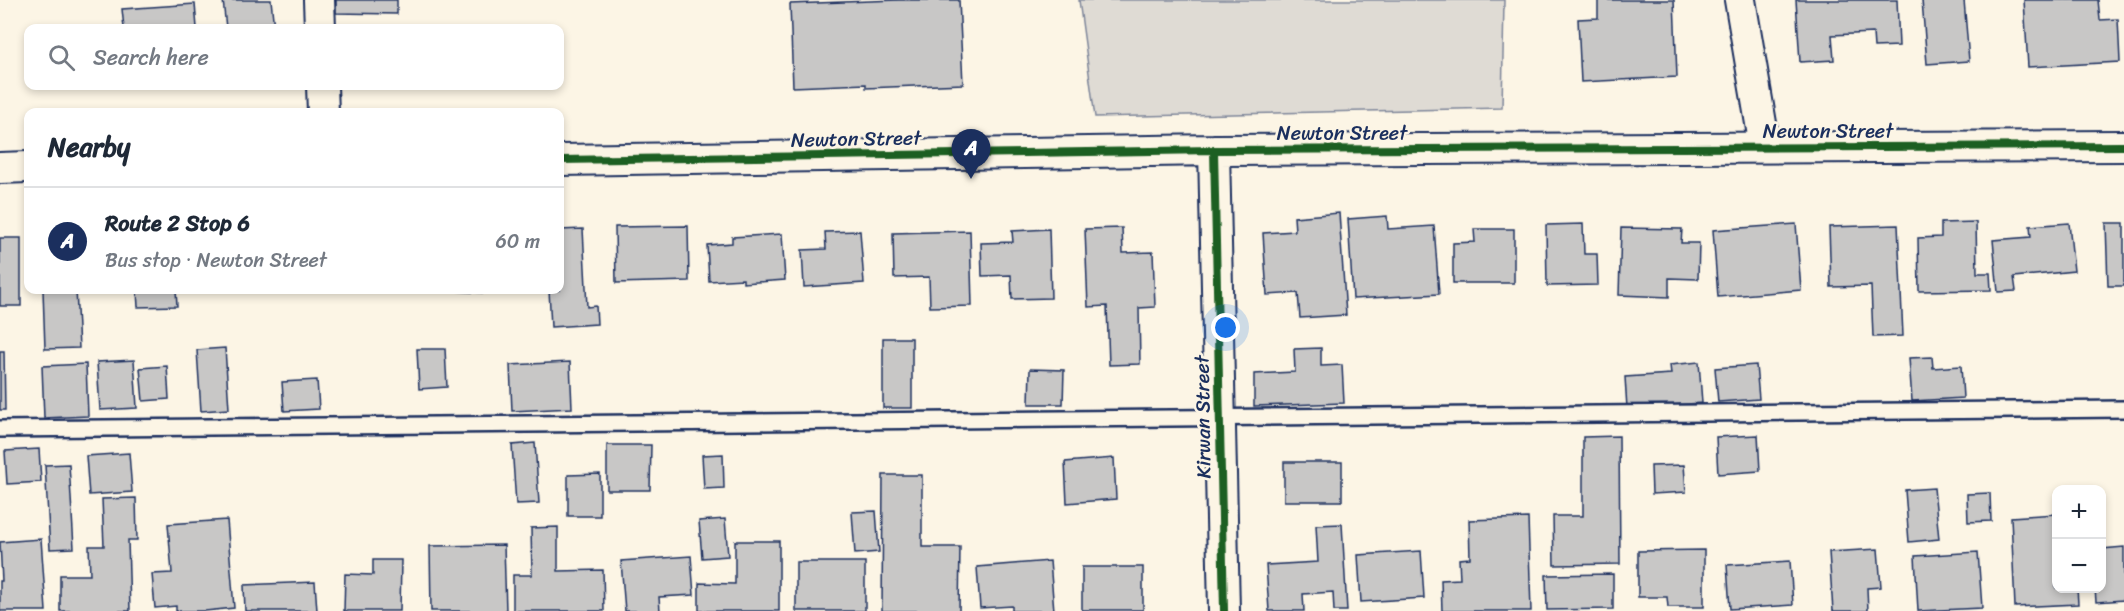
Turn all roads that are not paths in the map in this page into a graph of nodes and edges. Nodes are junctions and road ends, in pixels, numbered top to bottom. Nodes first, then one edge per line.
1 (319, 0) edge
2 (1740, 0) edge
3 (320, 24) edge
4 (322, 90) edge
5 (323, 108) edge
6 (2124, 146) edge
7 (1765, 147) junction
8 (1214, 150) junction
9 (564, 160) edge
10 (24, 167) edge
11 (0, 168) edge
12 (2124, 409) edge
13 (1220, 418) junction
14 (0, 429) edge
15 (1224, 611) edge

1 - 3 street
2 - 7 street
4 - 5 street
6 - 7 street, Newton Street
7 - 8 street, Newton Street
8 - 9 street, Newton Street
8 - 13 street, Kirwan Street
10 - 11 street
12 - 13 lane
13 - 14 lane
13 - 15 street, Kirwan Street

